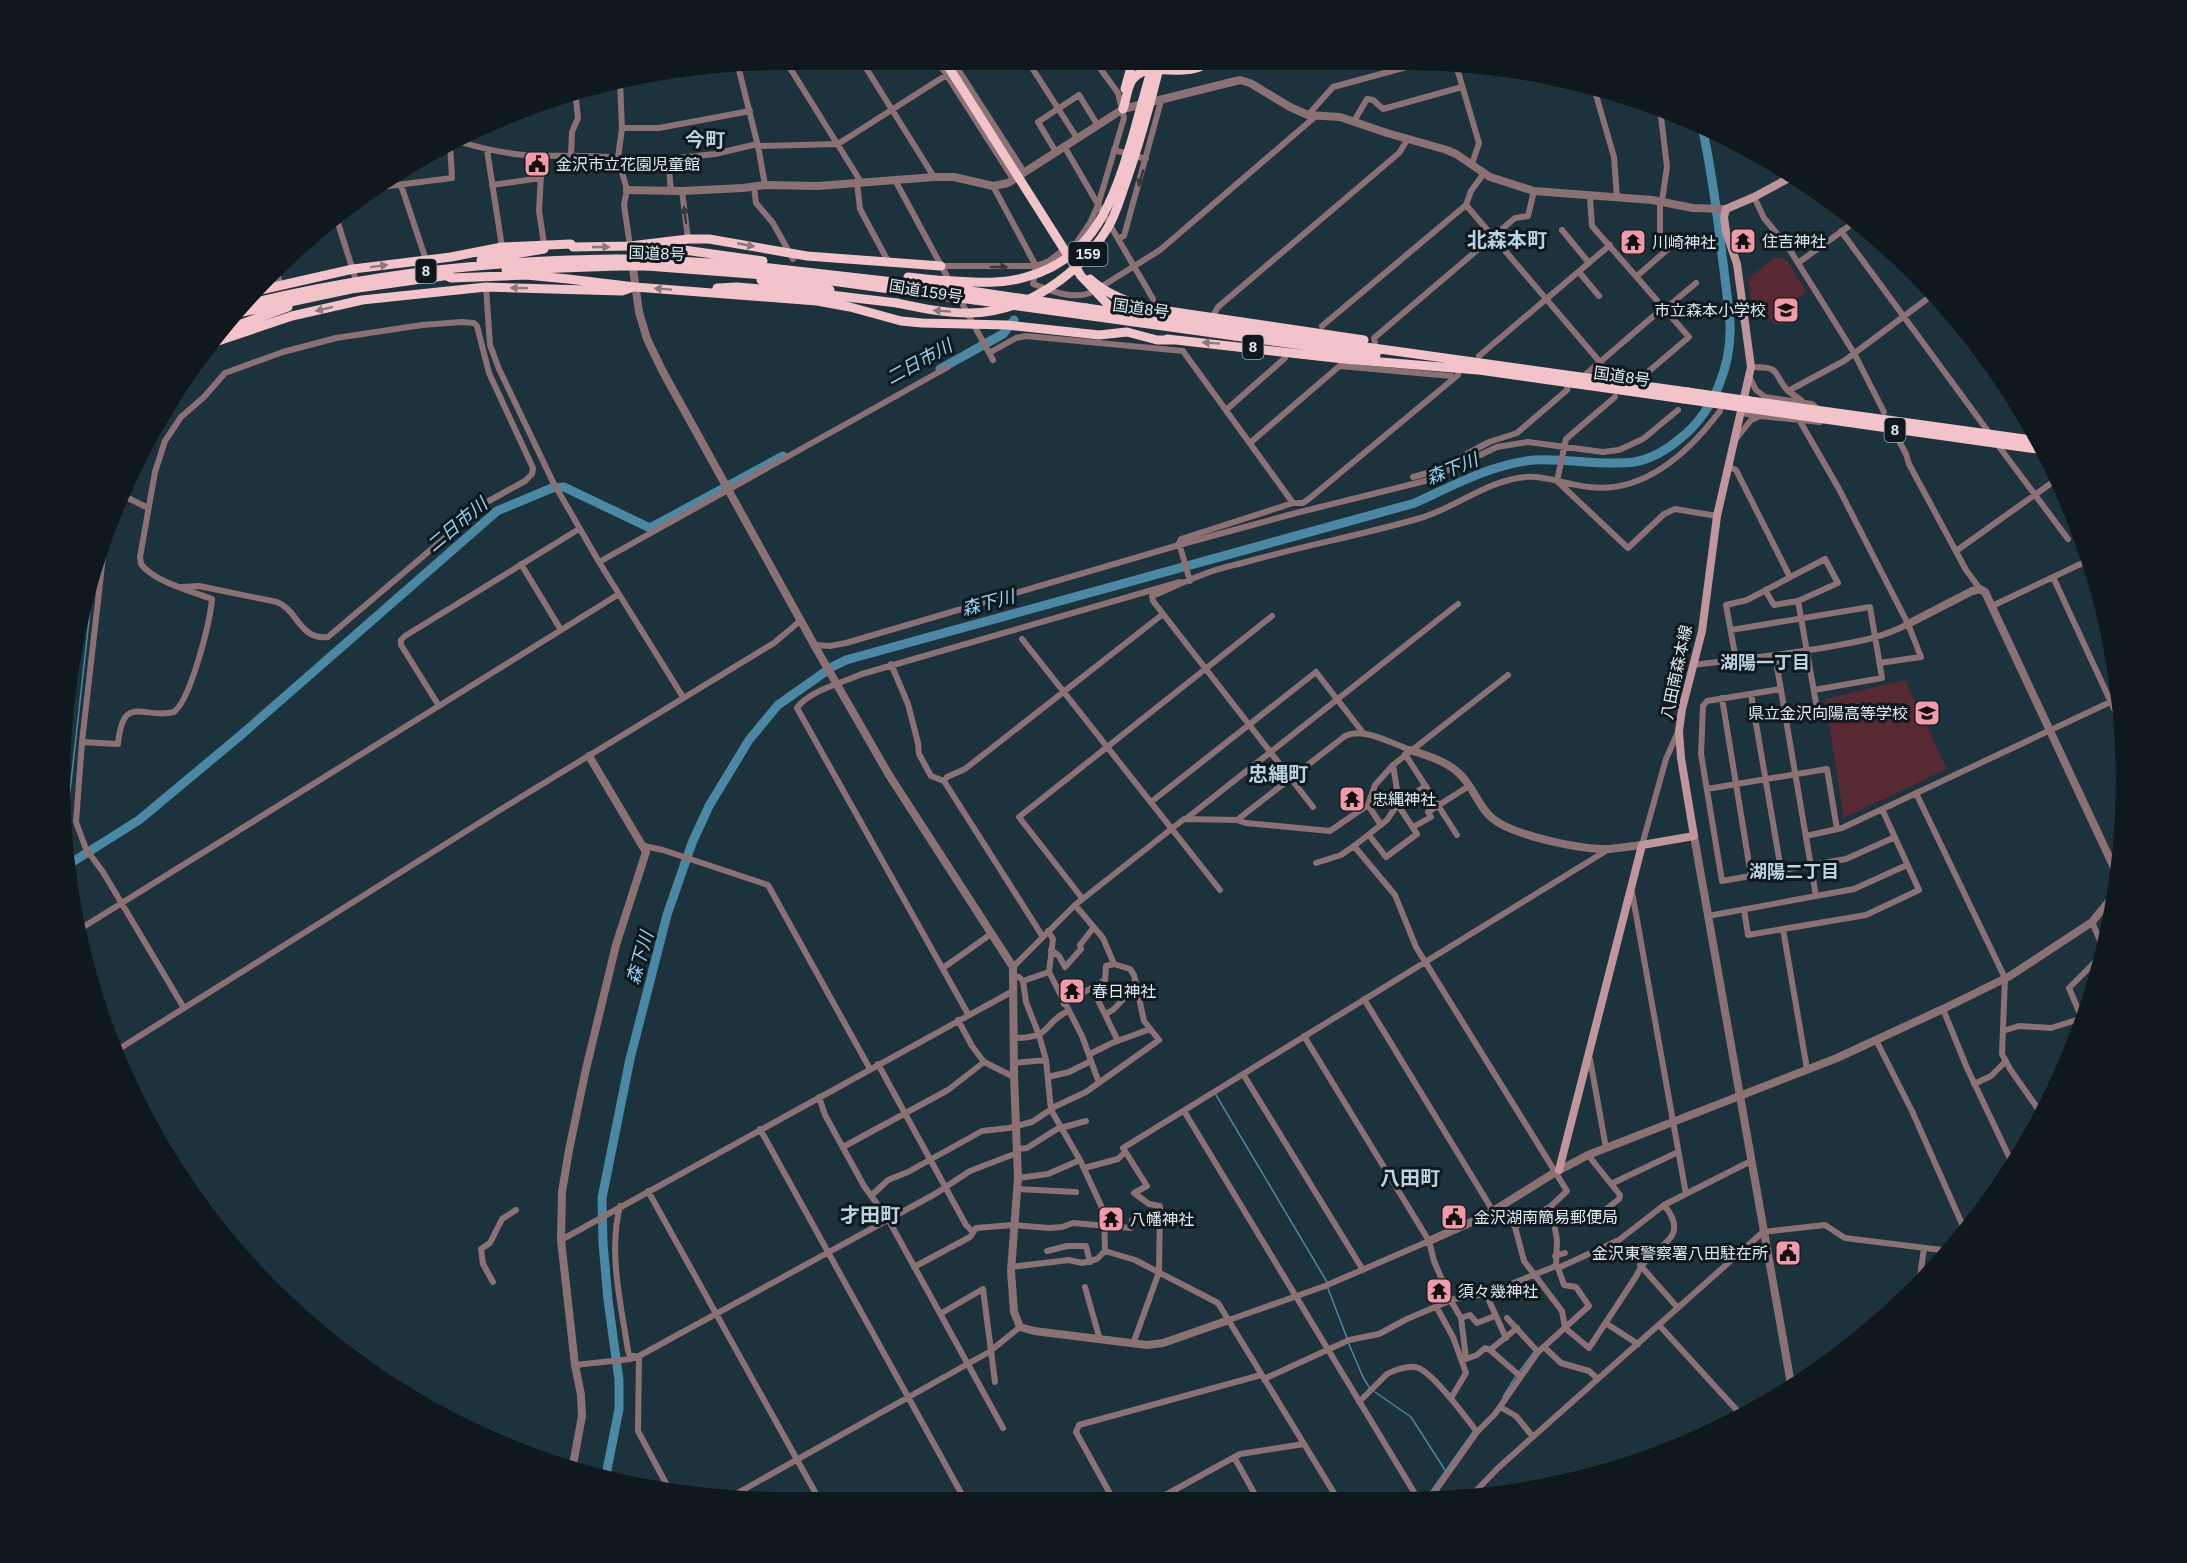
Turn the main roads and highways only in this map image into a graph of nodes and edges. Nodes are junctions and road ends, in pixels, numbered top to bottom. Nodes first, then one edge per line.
1 (951, 70) edge
2 (1129, 70) edge
3 (1145, 70) edge
4 (1145, 70) edge
5 (1151, 70) edge
6 (1158, 70) edge
7 (1192, 70) edge
8 (1785, 180) edge
9 (644, 244) junction
10 (573, 247) junction
11 (1068, 249) junction
12 (616, 263) junction
13 (646, 263) junction
14 (941, 266) road end
15 (454, 267) junction
16 (715, 270) junction
17 (830, 274) junction
18 (445, 275) junction
19 (847, 276) joint
20 (274, 284) edge
21 (635, 287) junction
22 (938, 287) junction
23 (702, 292) junction
24 (332, 293) junction
25 (260, 301) edge
26 (897, 303) junction
27 (249, 311) edge
28 (236, 326) edge
29 (1236, 333) junction
30 (226, 338) edge
31 (1172, 340) junction
32 (1448, 359) junction
33 (1466, 368) junction
34 (1686, 396) junction
35 (1746, 407) junction
36 (2028, 439) edge
37 (2033, 448) edge
38 (1556, 1171) road end

1 - 11 highway, 8, bridge
2 - 3 highway
4 - 7 highway
5 - 22 highway, 国道159号 / 159, bridge
6 -> 26 highway, 国道159号 / 159, bridge
8 - 35 main road, 八田南森本線
10 -> 9 highway
9 -> 14 highway
9 - 17 highway, 8
10 - 15 highway
20 -> 10 highway
11 - 31 highway, 8
11 - 32 highway, 8
12 - 13 highway, 国道8号 / 8, bridge
12 - 15 highway, 国道8号 / 8
12 - 18 highway, 国道8号 / 8
13 - 16 highway, 国道8号 / 8
13 - 17 highway, 国道8号 / 8
15 - 25 highway, 国道8号 / 8
16 - 22 highway, 国道8号 / 8
16 - 26 highway, 国道159号 / 159
17 - 19 highway, 国道8号 / 8
18 - 21 highway
18 - 24 highway, 国道8号 / 8
19 - 22 highway, 国道159号 / 159
23 -> 21 highway
21 -> 30 highway
22 - 29 highway, 国道8号 / 8, bridge
23 - 26 highway
23 - 31 highway
24 - 27 highway, 国道8号 / 8
24 - 28 highway
29 - 32 highway, 国道8号 / 8
29 - 33 highway, 国道8号 / 8
33 -> 31 highway, 8
32 - 33 highway, 国道8号 / 8
33 - 34 highway, 国道8号 / 8
33 - 34 highway, 国道8号 / 8
34 - 35 highway, 国道8号 / 8, bridge
35 - 36 highway, 国道8号 / 8
35 - 37 highway, 国道8号 / 8
35 - 38 main road, 八田南森本線

